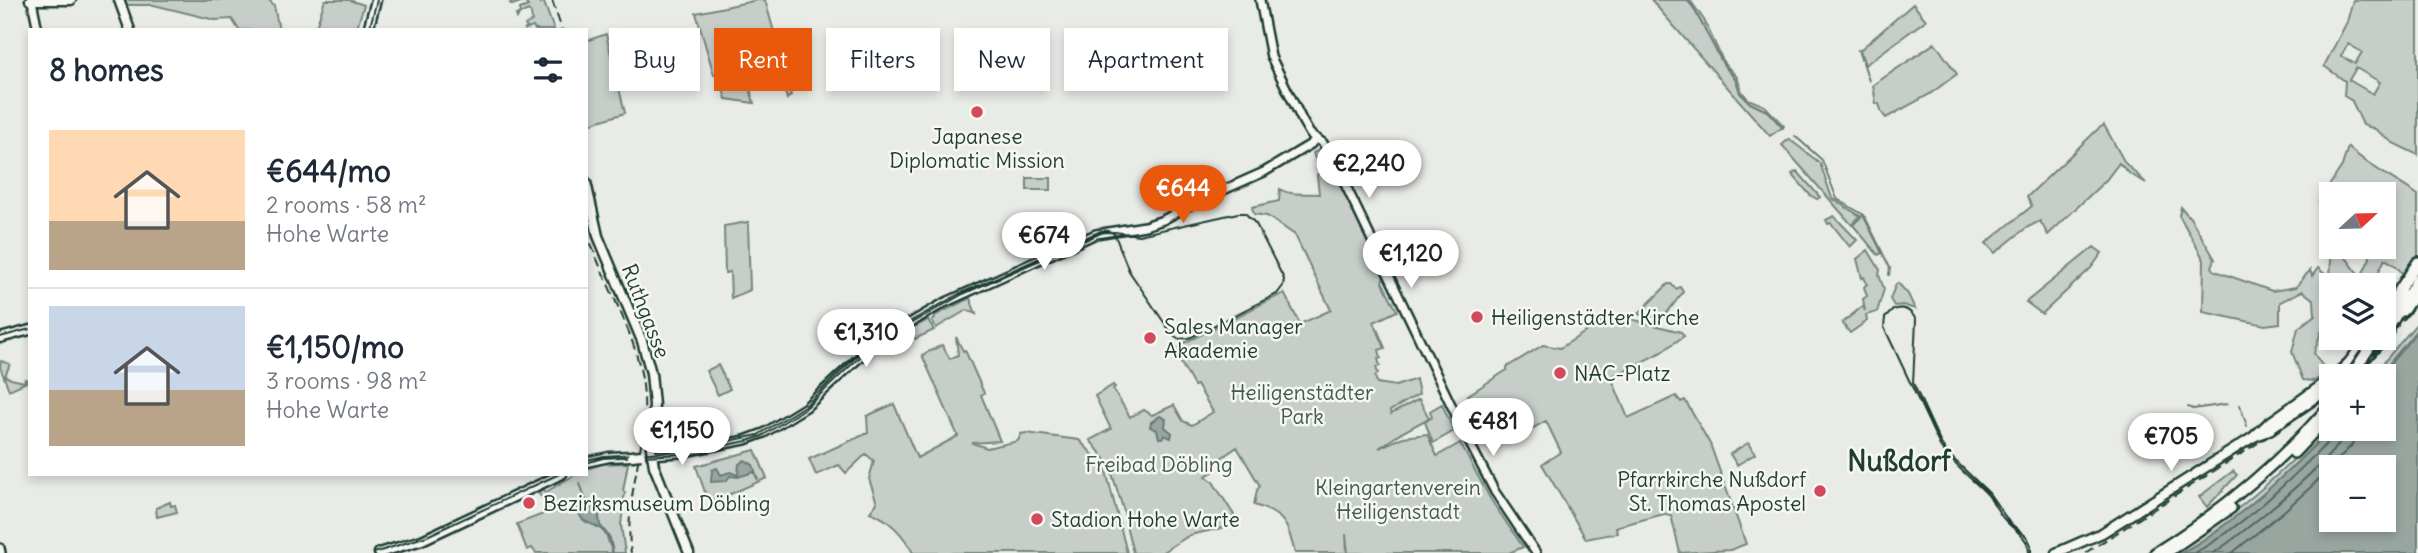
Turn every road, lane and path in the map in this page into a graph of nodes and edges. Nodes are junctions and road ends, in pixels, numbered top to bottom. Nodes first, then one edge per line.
1 (71, 0) edge
2 (119, 0) edge
3 (376, 0) edge
4 (1260, 0) edge
5 (31, 1) edge
6 (38, 28) edge
7 (129, 28) edge
8 (369, 28) edge
9 (1316, 138) junction
10 (588, 191) edge
11 (2418, 262) edge
12 (2418, 276) edge
13 (2418, 289) edge
14 (2396, 295) edge
15 (2396, 308) edge
16 (2396, 314) edge
17 (28, 331) edge
18 (0, 338) edge
19 (2359, 350) edge
20 (2348, 364) edge
21 (2356, 364) edge
22 (2319, 388) edge
23 (2319, 395) edge
24 (2319, 417) edge
25 (2319, 426) edge
26 (2255, 436) junction
27 (651, 455) junction
28 (588, 461) edge
29 (558, 476) edge
30 (379, 553) edge
31 (690, 553) edge
32 (1536, 553) edge
33 (2056, 553) edge
34 (2155, 553) edge
35 (2166, 553) edge

1 - 5 main road
2 - 7 main road
3 - 8 main road
4 - 9 street
5 - 6 street
9 - 27 street
9 - 32 street
10 - 27 main road, Ruthgasse
11 - 14 main road
12 - 15 main road
12 - 16 main road
13 - 21 main road
17 - 18 main road
19 - 20 main road
22 - 26 main road
23 - 26 main road
24 - 34 main road
25 - 35 main road
26 - 33 main road
27 - 28 main road
27 - 31 main road
29 - 30 main road

